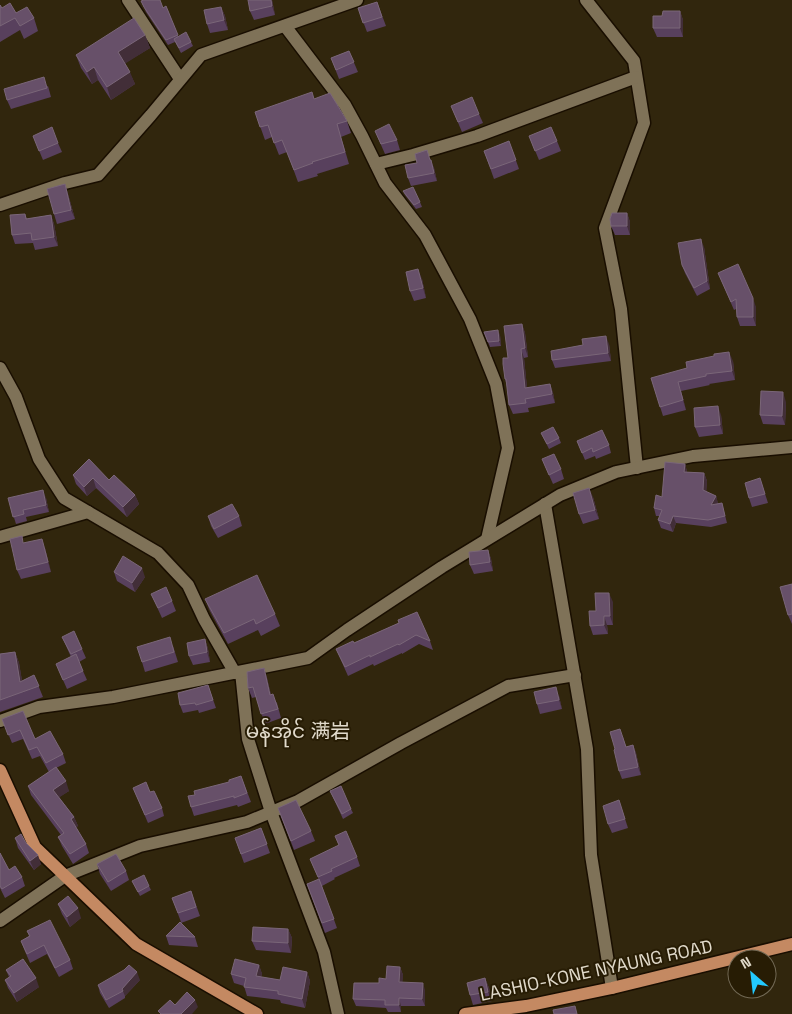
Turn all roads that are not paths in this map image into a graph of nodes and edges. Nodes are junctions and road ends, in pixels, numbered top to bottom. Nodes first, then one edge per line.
1 (128, 0) edge
2 (357, 0) edge
3 (586, 0) edge
4 (285, 26) junction
5 (636, 77) junction
6 (180, 80) junction
7 (376, 164) junction
8 (0, 205) edge
9 (0, 368) edge
10 (792, 447) edge
11 (637, 468) junction
12 (545, 504) junction
13 (88, 512) junction
14 (0, 537) edge
15 (487, 539) junction
16 (238, 673) junction
17 (574, 674) junction
18 (0, 721) edge
19 (0, 770) edge
20 (271, 812) junction
21 (64, 876) junction
22 (0, 921) edge
23 (792, 944) edge
24 (612, 988) junction
25 (257, 1014) edge
26 (338, 1014) edge
27 (464, 1014) edge

1 - 6 street
2 - 4 street
3 - 5 street
4 - 6 street
4 - 7 street
5 - 7 street
5 - 11 street
6 - 8 street
7 - 15 street
9 - 13 street
10 - 11 street
11 - 12 street
12 - 15 street
12 - 17 street
13 - 14 street
13 - 16 street
15 - 16 street
16 - 18 street
16 - 20 street
17 - 20 street
17 - 24 street
19 - 21 main road
20 - 21 street
20 - 26 street
21 - 22 street
21 - 25 main road
23 - 24 main road, LASHIO-KONE NYAUNG ROAD
24 - 27 main road, LASHIO-KONE NYAUNG ROAD

